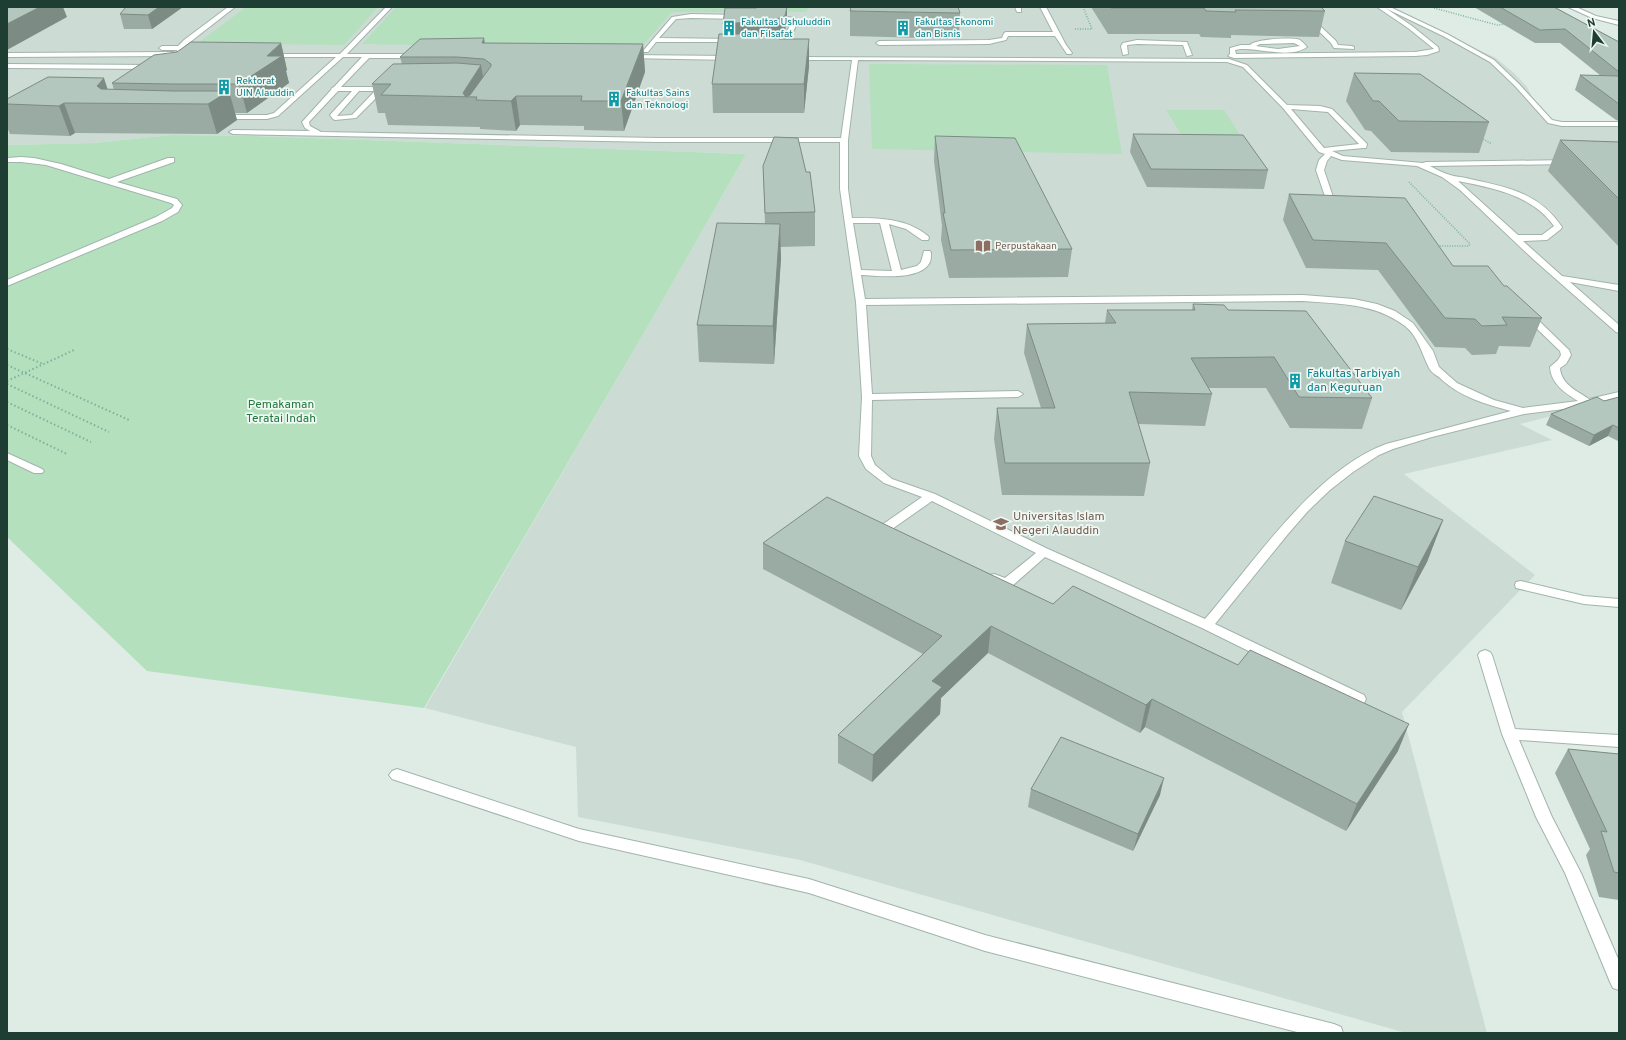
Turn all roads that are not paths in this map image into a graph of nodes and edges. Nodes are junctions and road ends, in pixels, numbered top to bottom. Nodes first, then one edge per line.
1 (232, 7) edge
2 (389, 7) edge
3 (1044, 7) edge
4 (1297, 7) edge
5 (1380, 7) edge
6 (1386, 7) edge
7 (1571, 7) edge
8 (747, 17) edge
9 (763, 17) edge
10 (1619, 23) edge
11 (1056, 31) junction
12 (654, 40) junction
13 (741, 41) edge
14 (757, 42) edge
15 (879, 43) edge
16 (1253, 46) junction
17 (20, 48) edge
18 (211, 48) edge
19 (265, 48) edge
20 (289, 48) dead end
21 (349, 48) junction
22 (357, 48) dead end
23 (646, 51) junction
24 (342, 52) junction
25 (732, 52) edge
26 (180, 53) junction
27 (1069, 53) junction
28 (202, 54) edge
29 (1125, 54) junction
30 (7, 55) edge
31 (22, 55) junction
32 (262, 55) edge
33 (1189, 55) junction
34 (1370, 55) junction
35 (367, 56) junction
36 (423, 56) edge
37 (654, 57) junction
38 (740, 58) edge
39 (855, 59) junction
40 (1230, 59) junction
41 (7, 62) edge
42 (650, 64) dead end
43 (7, 66) edge
44 (160, 67) edge
45 (357, 89) junction
46 (380, 89) junction
47 (395, 89) edge
48 (334, 90) junction
49 (1285, 107) junction
50 (210, 117) edge
51 (1619, 124) edge
52 (233, 132) dead end
53 (322, 135) junction
54 (844, 140) junction
55 (1325, 152) junction
56 (7, 160) edge
57 (171, 160) dead end
58 (1575, 162) edge
59 (1418, 164) junction
60 (1445, 175) junction
61 (109, 182) junction
62 (1334, 212) edge
63 (850, 220) junction
64 (884, 222) junction
65 (925, 238) dead end
66 (1517, 238) junction
67 (926, 253) dead end
68 (857, 272) junction
69 (897, 273) junction
70 (1560, 278) junction
71 (7, 283) edge
72 (1619, 288) edge
73 (1098, 299) junction
74 (861, 302) junction
75 (1106, 311) edge
76 (1534, 321) dead end
77 (1619, 330) edge
78 (1018, 394) dead end
79 (1619, 395) edge
80 (867, 397) junction
81 (1587, 402) junction
82 (1619, 402) edge
83 (1599, 408) edge
84 (1523, 411) junction
85 (7, 456) edge
86 (38, 471) dead end
87 (932, 496) junction
88 (905, 539) edge
89 (1044, 552) junction
90 (985, 574) edge
91 (1521, 585) dead end
92 (1619, 603) edge
93 (1207, 625) junction
94 (1485, 655) dead end
95 (1359, 699) edge
96 (1509, 734) junction
97 (1619, 741) edge
98 (397, 775) dead end
99 (1619, 982) edge
100 (1334, 1033) edge

1 - 26 street
2 - 21 street
3 - 11 street
4 - 34 street
5 - 34 street
6 - 51 street
7 - 10 street
8 - 12 street
9 - 14 street
11 - 15 street
11 - 27 street
12 - 13 street
12 - 23 street
16 - 16 street
16 - 40 street
17 - 26 street
18 - 26 street
19 - 20 street
21 - 22 street
21 - 24 street
23 - 25 street
23 - 37 street
24 - 32 street
24 - 35 street
24 - 50 street
26 - 28 street
26 - 31 street
27 - 29 street
27 - 39 street
29 - 33 street
29 - 33 street
30 - 31 street
31 - 41 street
33 - 40 street
34 - 40 street
35 - 36 street
35 - 48 street
37 - 38 street
37 - 42 street
39 - 40 street
39 - 54 street
40 - 49 street
43 - 44 street
45 - 46 street
45 - 46 street
45 - 48 street
46 - 47 street
48 - 53 street
49 - 55 street
49 - 55 street
52 - 53 street
53 - 54 street
54 - 63 street
55 - 59 street
55 - 62 street
56 - 61 street
57 - 61 street
58 - 59 street
59 - 60 street
60 - 66 street
60 - 66 street
61 - 71 street
63 - 64 street
63 - 68 street
64 - 65 street
64 - 69 street
66 - 70 street
67 - 69 street
68 - 69 street
68 - 74 street
70 - 72 street
70 - 77 street
73 - 74 street
73 - 75 street
73 - 84 street
74 - 80 street
76 - 81 street
78 - 80 street
79 - 81 street
80 - 87 street
81 - 84 street
82 - 83 street
84 - 93 street
85 - 86 street
87 - 88 street
87 - 89 street
89 - 90 street
89 - 93 street
91 - 92 street
93 - 95 street
94 - 96 street
96 - 97 street
96 - 99 street
98 - 100 street

